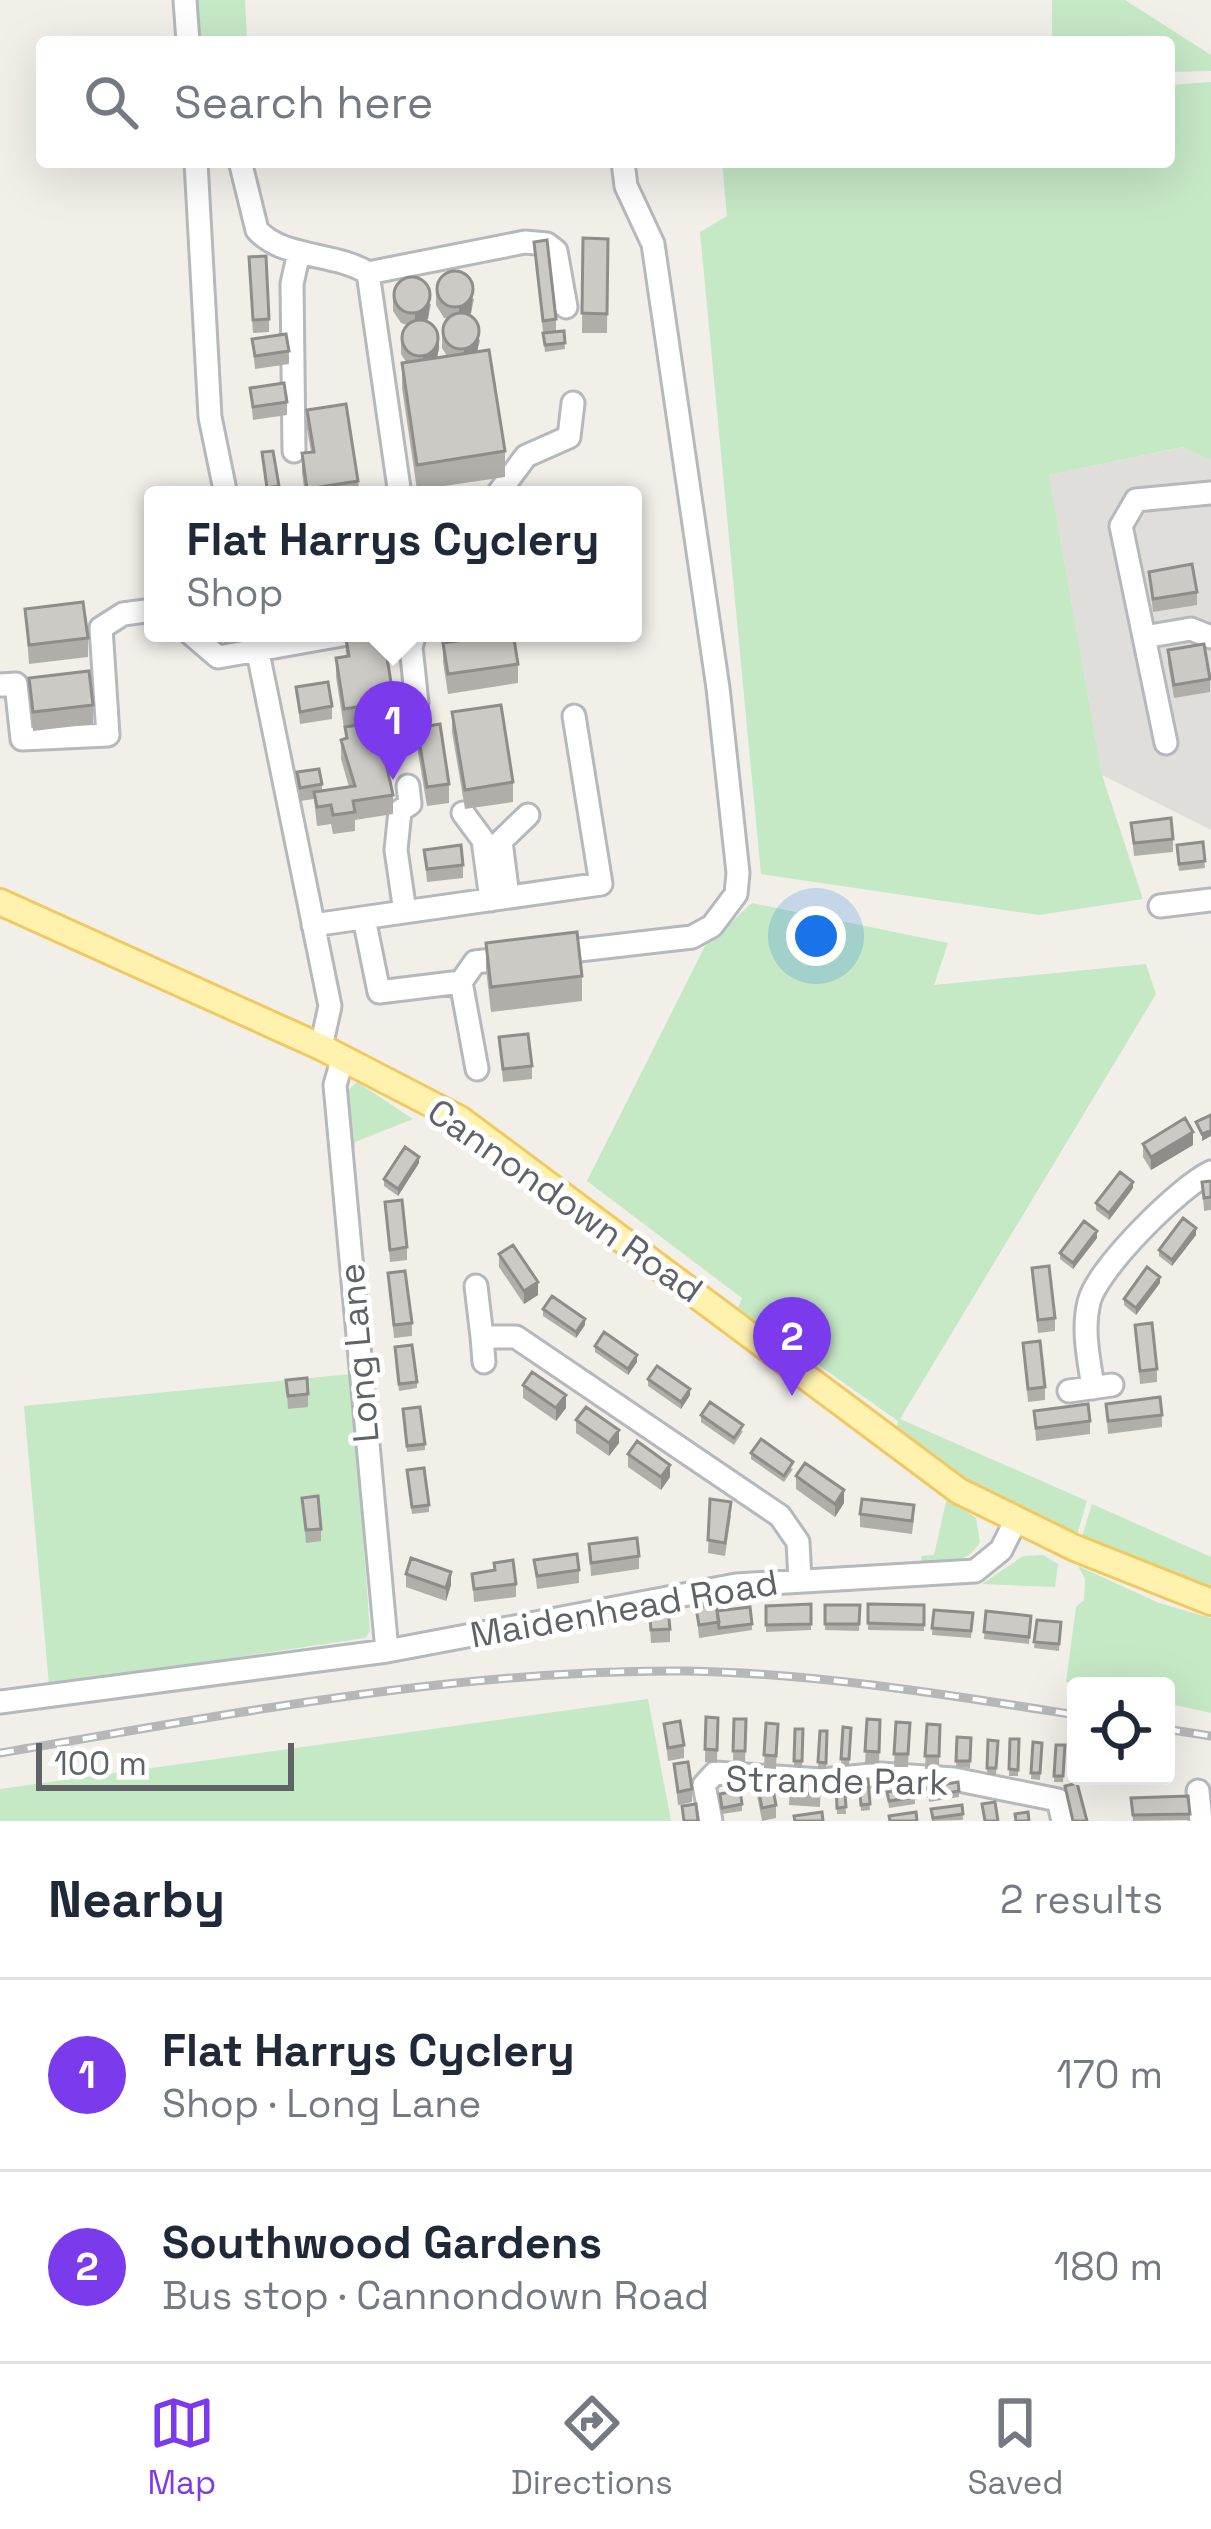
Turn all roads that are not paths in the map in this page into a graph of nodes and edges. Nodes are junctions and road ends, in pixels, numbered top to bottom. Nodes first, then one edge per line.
1 (185, 0) edge
2 (188, 36) edge
3 (196, 168) edge
4 (242, 168) edge
5 (623, 168) edge
6 (299, 252) junction
7 (368, 273) junction
8 (566, 307) dead end
9 (573, 403) dead end
10 (294, 451) dead end
11 (224, 486) edge
12 (399, 486) edge
13 (504, 486) edge
14 (1211, 493) edge
15 (144, 611) edge
16 (1144, 637) junction
17 (1211, 637) edge
18 (200, 642) edge
19 (256, 642) edge
20 (412, 642) edge
21 (18, 683) edge
22 (417, 703) dead end
23 (574, 716) dead end
24 (1166, 743) dead end
25 (408, 786) dead end
26 (463, 813) dead end
27 (528, 815) dead end
28 (500, 899) junction
29 (1211, 900) edge
30 (0, 902) edge
31 (1160, 907) dead end
32 (405, 912) junction
33 (364, 918) junction
34 (313, 926) junction
35 (461, 982) junction
36 (332, 1052) junction
37 (477, 1069) dead end
38 (1211, 1172) edge
39 (476, 1286) dead end
40 (482, 1337) junction
41 (484, 1362) dead end
42 (1069, 1390) dead end
43 (1016, 1520) junction
44 (800, 1580) junction
45 (1211, 1602) edge
46 (386, 1651) junction
47 (0, 1702) edge
48 (1198, 1791) dead end
49 (711, 1821) edge
50 (1063, 1821) edge
51 (1202, 1821) edge

1 - 2 street
3 - 11 street
4 - 6 street
5 - 35 street
6 - 7 street
6 - 10 street
7 - 8 street
7 - 12 street
9 - 13 street
14 - 16 street
15 - 21 street
16 - 17 street
16 - 24 street
18 - 19 street
19 - 34 street, Long Lane
20 - 22 street
23 - 28 street
25 - 32 street
26 - 28 street
27 - 28 street
28 - 32 street
29 - 31 street
30 - 36 main road, Cannondown Road
32 - 33 street
33 - 34 street
33 - 35 street
34 - 36 street, Long Lane
35 - 37 street
36 - 43 main road, Cannondown Road
36 - 46 street, Long Lane
38 - 42 street
39 - 40 street
40 - 41 street
40 - 44 street
43 - 44 street, Maidenhead Road
43 - 45 main road
44 - 46 street, Maidenhead Road
46 - 47 street, Maidenhead Road
48 - 51 street
49 - 50 street, Strande Park

